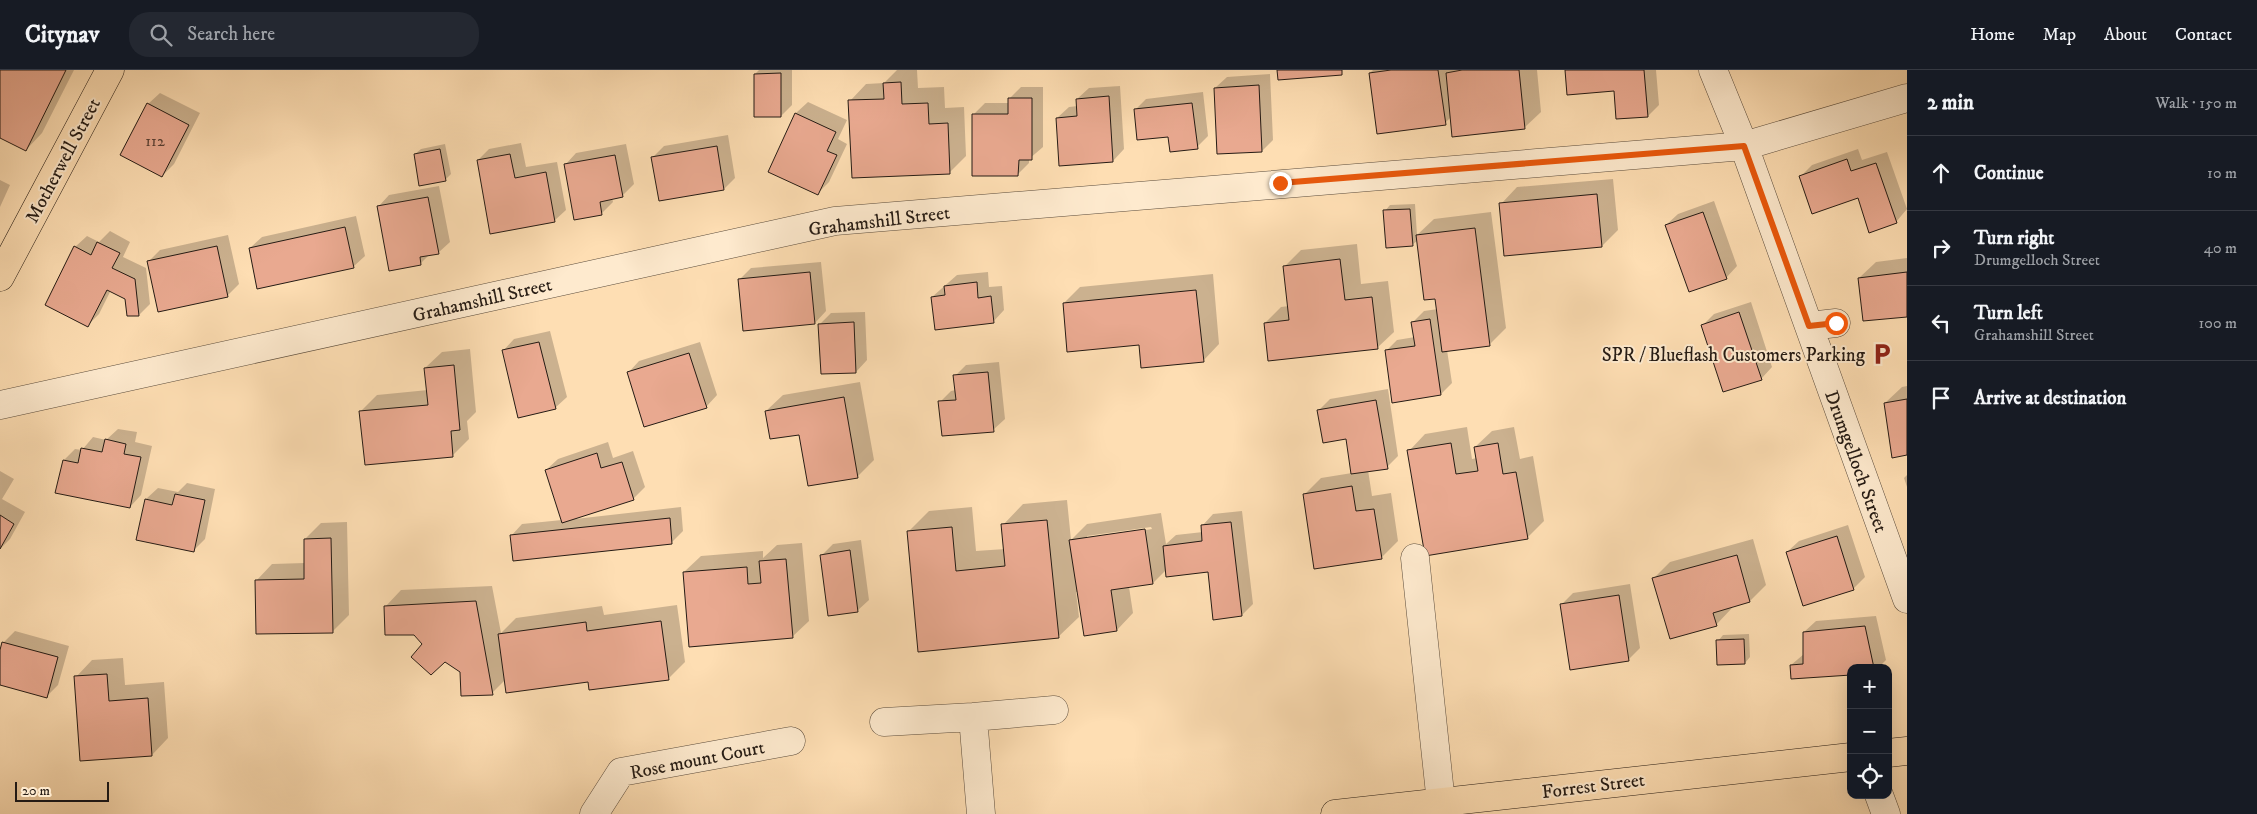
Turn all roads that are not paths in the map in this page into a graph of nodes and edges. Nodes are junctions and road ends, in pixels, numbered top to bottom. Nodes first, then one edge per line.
1 (110, 70) edge
2 (1713, 70) edge
3 (1907, 98) edge
4 (1744, 146) junction
5 (0, 277) edge
6 (1836, 323) dead end
7 (1809, 326) junction
8 (0, 405) edge
9 (1414, 558) dead end
10 (1907, 599) edge
11 (1054, 710) dead end
12 (973, 717) junction
13 (884, 722) dead end
14 (791, 741) dead end
15 (1907, 751) edge
16 (1892, 753) edge
17 (1847, 757) edge
18 (1880, 799) edge
19 (1442, 803) junction
20 (594, 814) edge
21 (981, 814) edge
22 (1335, 814) edge
23 (1886, 814) edge

1 - 5 main road, Motherwell Street
2 - 4 street, Drumgelloch Street
3 - 4 street, Grahamshill Street
4 - 7 street, Drumgelloch Street
4 - 8 street, Grahamshill Street
6 - 7 street
7 - 10 street, Drumgelloch Street
9 - 19 street
11 - 12 street
12 - 13 street
12 - 21 street
14 - 20 street, Rose mount Court
15 - 16 main road
17 - 19 main road, Forrest Street
18 - 23 street
19 - 22 main road, Forrest Street

